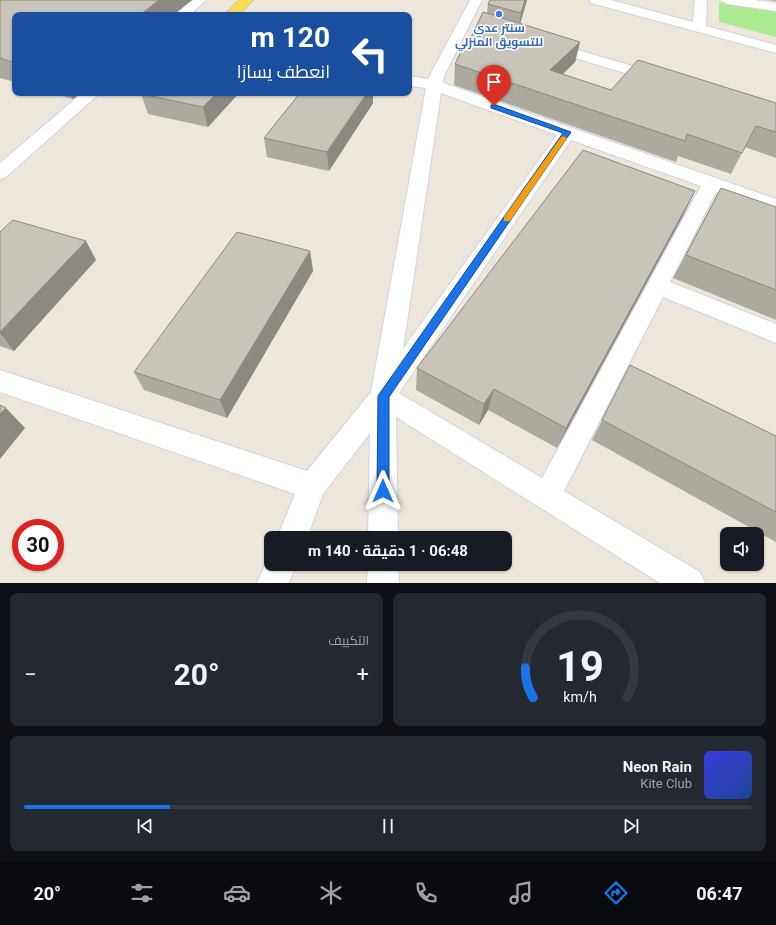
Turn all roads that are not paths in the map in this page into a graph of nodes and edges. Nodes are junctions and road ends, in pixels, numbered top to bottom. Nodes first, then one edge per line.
1 (200, 0) edge
2 (247, 0) edge
3 (476, 0) edge
4 (596, 0) edge
5 (700, 0) edge
6 (727, 0) edge
7 (776, 7) edge
8 (186, 12) edge
9 (234, 12) edge
10 (699, 28) junction
11 (534, 41) edge
12 (776, 49) edge
13 (412, 81) edge
14 (670, 82) edge
15 (434, 85) junction
16 (89, 96) edge
17 (568, 132) junction
18 (0, 173) edge
19 (712, 184) junction
20 (776, 206) edge
21 (657, 286) junction
22 (776, 334) edge
23 (0, 381) edge
24 (383, 396) junction
25 (312, 486) junction
26 (547, 496) junction
27 (295, 531) edge
28 (383, 531) edge
29 (278, 571) edge
30 (383, 571) edge
31 (273, 583) edge
32 (383, 583) edge
33 (689, 583) edge

1 - 8 street
2 - 9 main road
3 - 15 street
4 - 10 street
5 - 10 street
6 - 7 street
10 - 12 street
11 - 14 street
13 - 15 street
15 - 17 street
15 - 24 street
16 - 18 street
17 - 19 street
17 - 24 street
19 - 20 street
19 - 21 street
21 - 22 street
21 - 26 street
23 - 25 street
24 - 25 street
24 - 26 street
24 - 28 street
25 - 27 street
26 - 33 street
29 - 31 street
30 - 32 street

